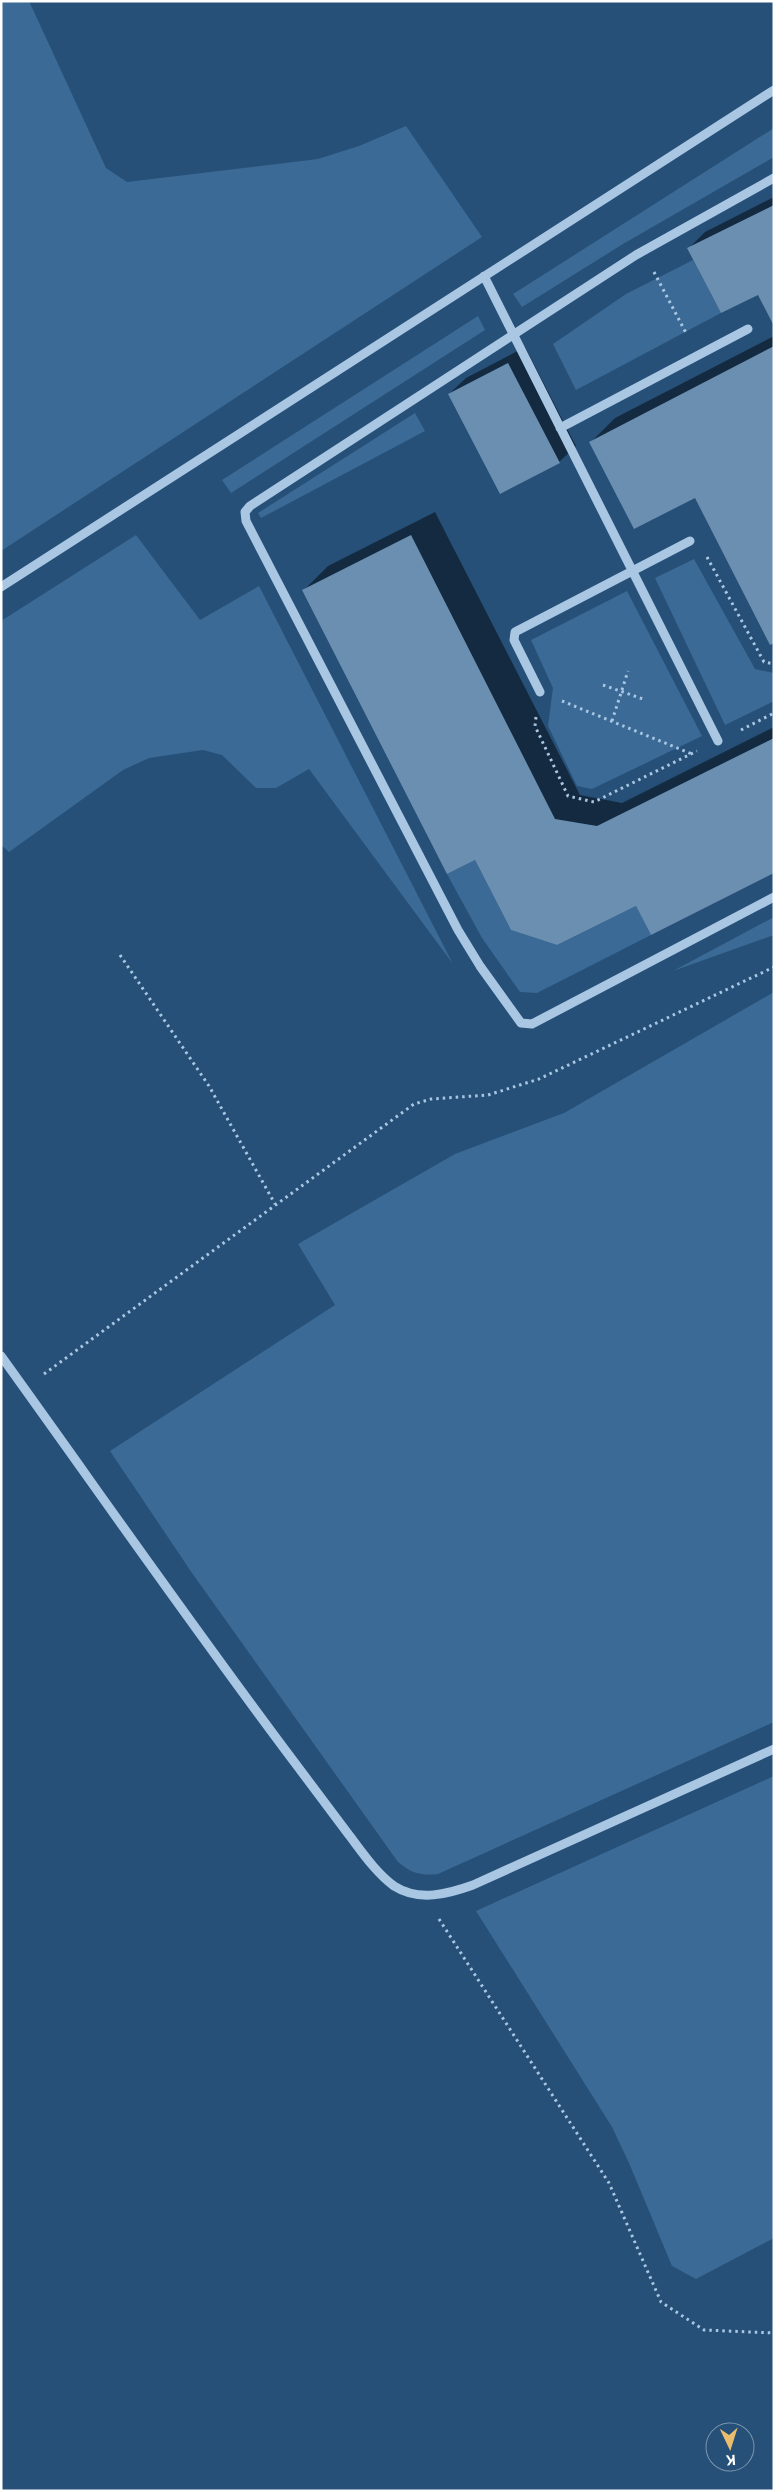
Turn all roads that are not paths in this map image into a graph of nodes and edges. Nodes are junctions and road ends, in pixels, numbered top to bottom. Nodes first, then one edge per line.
1 (774, 90) edge
2 (774, 178) edge
3 (484, 276) junction
4 (748, 329) dead end
5 (513, 334) junction
6 (560, 428) junction
7 (690, 541) road end
8 (632, 571) junction
9 (1, 587) edge
10 (540, 692) road end
11 (718, 741) road end
12 (774, 897) edge
13 (1, 1356) edge
14 (774, 1749) edge

1 - 3 street
2 - 5 street
3 - 5 street
3 - 9 street
4 - 6 street
5 - 6 street
5 - 12 street
6 - 8 street
7 - 8 street
8 - 10 street
8 - 11 street
13 - 14 street

